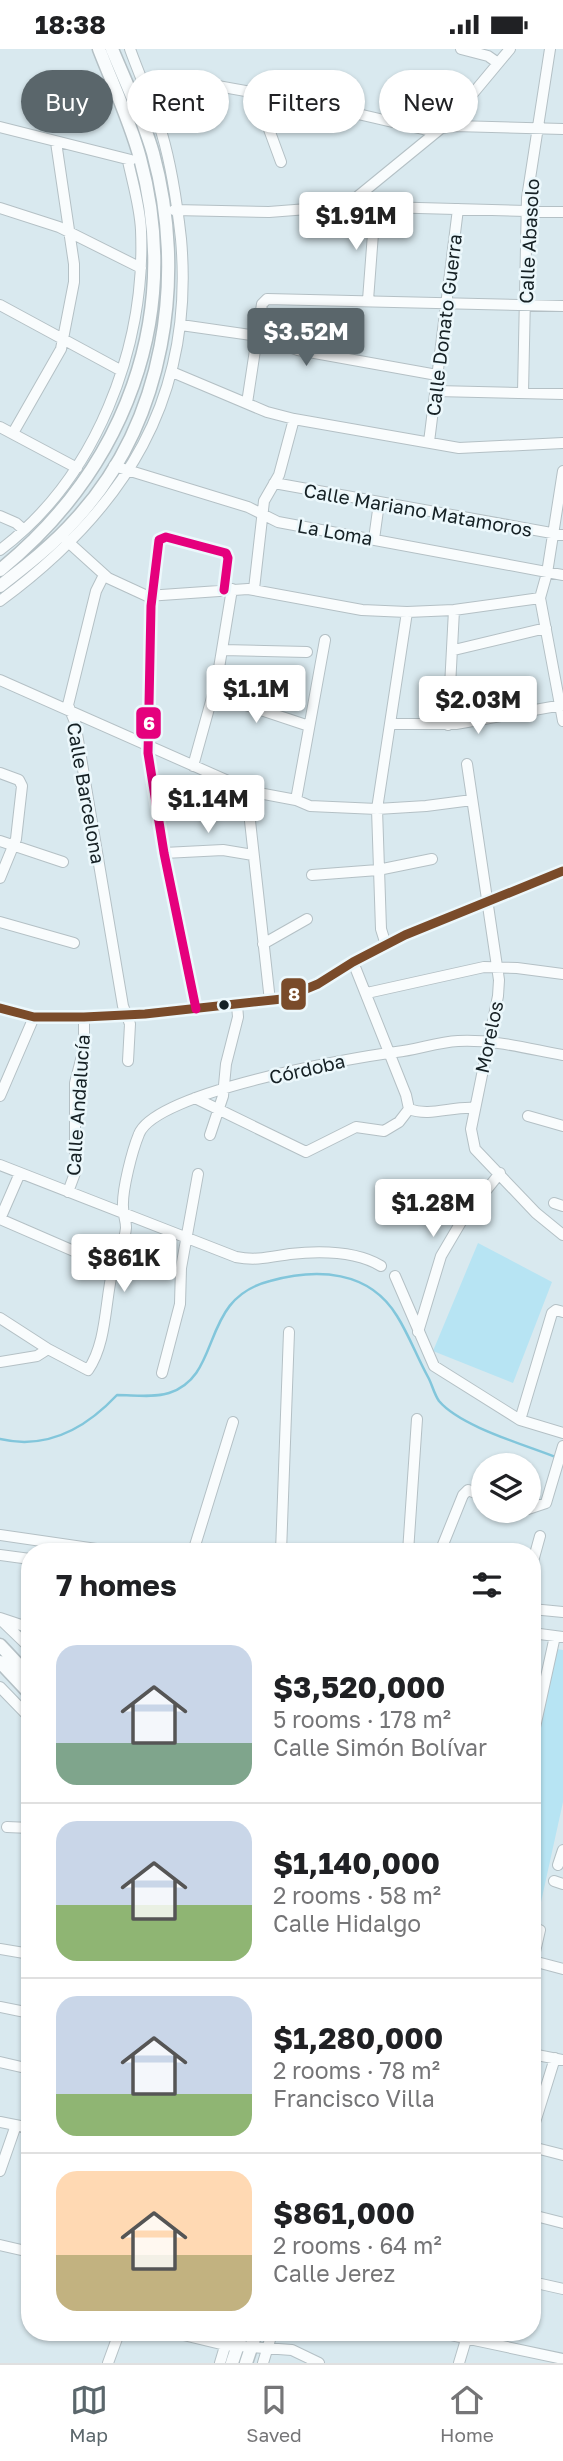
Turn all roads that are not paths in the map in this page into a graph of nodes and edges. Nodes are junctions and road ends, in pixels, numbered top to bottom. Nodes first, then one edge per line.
1 (99, 49) edge
2 (112, 49) edge
3 (130, 49) edge
4 (461, 49) edge
5 (510, 49) edge
6 (550, 49) edge
7 (498, 63) junction
8 (478, 86) edge
9 (0, 127) edge
10 (478, 128) edge
11 (539, 128) junction
12 (563, 129) edge
13 (270, 133) edge
14 (435, 133) edge
15 (56, 142) junction
16 (153, 152) junction
17 (134, 159) junction
18 (281, 162) dead end
19 (346, 206) junction
20 (375, 207) junction
21 (0, 208) edge
22 (178, 209) junction
23 (458, 209) junction
24 (164, 210) junction
25 (528, 211) junction
26 (144, 212) junction
27 (563, 212) edge
28 (70, 233) junction
29 (141, 268) junction
30 (368, 300) junction
31 (446, 303) junction
32 (0, 305) edge
33 (526, 306) junction
34 (563, 306) edge
35 (181, 325) junction
36 (258, 336) junction
37 (64, 340) junction
38 (120, 369) junction
39 (172, 372) junction
40 (437, 375) junction
41 (436, 391) junction
42 (523, 393) junction
43 (563, 394) edge
44 (247, 403) junction
45 (294, 419) junction
46 (0, 427) edge
47 (13, 433) junction
48 (429, 442) junction
49 (563, 443) edge
50 (114, 466) junction
51 (77, 468) junction
52 (127, 471) junction
53 (563, 471) edge
54 (274, 484) junction
55 (379, 503) junction
56 (262, 515) junction
57 (0, 516) edge
58 (24, 530) junction
59 (558, 534) edge
60 (65, 539) junction
61 (374, 539) junction
62 (0, 550) edge
63 (0, 570) edge
64 (547, 573) junction
65 (104, 575) junction
66 (563, 575) edge
67 (1, 587) edge
68 (228, 589) junction
69 (254, 589) junction
70 (152, 596) junction
71 (540, 598) junction
72 (0, 601) edge
73 (454, 610) junction
74 (407, 612) junction
75 (546, 628) junction
76 (326, 640) dead end
77 (222, 650) junction
78 (454, 650) junction
79 (307, 652) dead end
80 (0, 680) edge
81 (213, 694) junction
82 (561, 706) edge
83 (71, 712) junction
84 (563, 720) edge
85 (390, 724) junction
86 (448, 725) junction
87 (309, 726) junction
88 (148, 748) junction
89 (467, 764) dead end
90 (193, 767) junction
91 (0, 773) edge
92 (253, 792) junction
93 (296, 800) junction
94 (472, 800) junction
95 (377, 809) junction
96 (0, 841) edge
97 (14, 845) junction
98 (164, 853) junction
99 (253, 855) junction
100 (432, 859) dead end
101 (63, 862) dead end
102 (378, 870) junction
103 (563, 871) edge
104 (312, 875) dead end
105 (0, 878) edge
106 (488, 901) junction
107 (307, 919) dead end
108 (0, 922) edge
109 (74, 943) dead end
110 (263, 944) junction
111 (386, 945) junction
112 (353, 962) junction
113 (498, 967) junction
114 (563, 974) edge
115 (367, 993) junction
116 (270, 1001) junction
117 (237, 1005) junction
118 (0, 1007) edge
119 (196, 1009) junction
120 (128, 1015) junction
121 (34, 1017) junction
122 (84, 1017) junction
123 (487, 1042) junction
124 (389, 1052) junction
125 (563, 1055) edge
126 (128, 1061) dead end
127 (224, 1089) junction
128 (0, 1096) edge
129 (195, 1098) junction
130 (475, 1108) junction
131 (409, 1109) junction
132 (219, 1111) junction
133 (528, 1116) dead end
134 (563, 1126) edge
135 (210, 1135) dead end
136 (0, 1165) edge
137 (20, 1173) junction
138 (500, 1173) junction
139 (198, 1174) dead end
140 (68, 1192) junction
141 (124, 1213) junction
142 (0, 1219) edge
143 (187, 1235) junction
144 (563, 1235) edge
145 (381, 1266) dead end
146 (113, 1268) junction
147 (395, 1276) dead end
148 (559, 1311) edge
149 (0, 1318) edge
150 (289, 1332) dead end
151 (418, 1332) junction
152 (48, 1349) junction
153 (0, 1362) edge
154 (162, 1373) dead end
155 (417, 1419) dead end
156 (520, 1419) junction
157 (233, 1422) dead end
158 (563, 1433) edge
159 (563, 1447) edge
160 (471, 1491) edge
161 (541, 1505) edge
162 (0, 1535) edge
163 (540, 1536) dead end
164 (55, 1543) edge
165 (196, 1543) edge
166 (281, 1543) edge
167 (409, 1543) edge
168 (444, 1543) edge
169 (538, 1543) edge
170 (0, 1555) edge
171 (21, 1558) edge
172 (541, 1610) edge
173 (563, 1612) edge
174 (0, 1619) edge
175 (21, 1625) edge
176 (541, 1634) edge
177 (559, 1637) edge
178 (21, 1640) edge
179 (0, 1645) edge
180 (0, 1662) edge
181 (21, 1667) edge
182 (21, 1684) edge
183 (0, 1687) edge
184 (541, 1706) edge
185 (21, 1709) edge
186 (8, 1827) dead end
187 (21, 1828) edge
188 (563, 1850) edge
189 (558, 1865) dead end
190 (0, 1949) edge
191 (21, 1952) edge
192 (541, 1965) edge
193 (563, 1969) edge
194 (0, 2007) edge
195 (21, 2011) edge
196 (541, 2056) edge
197 (559, 2059) edge
198 (0, 2062) edge
199 (21, 2067) edge
200 (541, 2108) edge
201 (0, 2122) edge
202 (16, 2125) junction
203 (21, 2126) edge
204 (541, 2149) edge
205 (563, 2155) edge
206 (0, 2171) edge
207 (541, 2217) edge
208 (563, 2223) edge
209 (0, 2246) edge
210 (21, 2250) edge
211 (541, 2284) edge
212 (563, 2289) edge
213 (117, 2341) edge
214 (235, 2341) edge
215 (253, 2341) edge
216 (258, 2341) edge
217 (270, 2341) edge
218 (466, 2341) edge
219 (492, 2341) edge
220 (269, 2346) junction
221 (563, 2359) edge
222 (108, 2363) edge
223 (220, 2363) edge
224 (232, 2363) edge
225 (246, 2363) edge
226 (263, 2363) edge
227 (319, 2363) edge
228 (459, 2363) edge

1 - 17 main road
2 - 16 main road
3 - 22 street
4 - 7 street
5 - 7 street
6 - 11 street, Calle Abasolo
7 - 8 street
9 - 15 street
10 - 11 street
11 - 12 street
11 - 25 street, Calle Abasolo
13 - 18 street
14 - 19 street
15 - 17 street
15 - 28 street
16 - 17 street
16 - 24 main road
17 - 26 main road
19 - 20 street
19 - 22 street
20 - 23 street
20 - 30 street
21 - 28 street
22 - 24 street
22 - 35 street
23 - 25 street
23 - 31 street, Calle Donato Guerra
24 - 26 street
24 - 50 main road
25 - 27 street
25 - 33 street, Calle Abasolo
26 - 29 street
26 - 63 main road
28 - 29 street
28 - 37 street
29 - 38 street
30 - 31 street
30 - 36 street
31 - 33 street
31 - 40 street, Calle Donato Guerra
32 - 37 street
33 - 34 street
33 - 42 street, Calle Abasolo
35 - 36 street
35 - 39 street
36 - 40 street
36 - 44 street
37 - 38 street
37 - 47 street
38 - 51 street
39 - 44 street
39 - 52 street
40 - 41 street, Calle Donato Guerra
41 - 42 street
41 - 48 street, Calle Donato Guerra
42 - 43 street
44 - 45 street
45 - 48 street
45 - 54 street
46 - 47 street
47 - 51 street
48 - 49 street
50 - 52 street, La Loma
50 - 60 main road
51 - 58 street
52 - 56 street, La Loma
52 - 60 street
53 - 59 street
54 - 55 street, Calle Mariano Matamoros
54 - 56 street
55 - 59 street, Calle Mariano Matamoros
55 - 61 street
56 - 61 street, La Loma
56 - 69 street
57 - 58 street
58 - 62 street
59 - 64 street
60 - 65 street
60 - 67 main road
60 - 72 street
61 - 64 street, La Loma
64 - 66 street, La Loma
64 - 71 street
65 - 70 street
65 - 83 street, Calle Barcelona
68 - 69 street
68 - 70 street
68 - 70 street
68 - 77 street
69 - 74 street
70 - 88 street
71 - 73 street
71 - 75 street
73 - 74 street
73 - 78 street
74 - 85 street
75 - 78 street
75 - 82 street
76 - 87 street
77 - 79 street
77 - 81 street
78 - 86 street
80 - 83 street
81 - 87 street
81 - 90 street
82 - 84 street
82 - 86 street
83 - 88 street
83 - 120 street, Calle Barcelona
85 - 86 street
85 - 95 street
87 - 93 street
88 - 90 street
88 - 98 street
89 - 94 street, Morelos
90 - 92 street
91 - 97 street
92 - 93 street
92 - 99 street
93 - 95 street
94 - 95 street
94 - 106 street, Morelos
95 - 102 street
96 - 97 street
97 - 101 street
97 - 105 street
98 - 99 street
98 - 119 street
99 - 110 street
100 - 102 street
102 - 104 street
102 - 111 street
103 - 106 street
106 - 111 street
106 - 113 street, Morelos
107 - 110 street
108 - 109 street
110 - 116 street
111 - 112 street
112 - 115 street
112 - 116 street
113 - 114 street
113 - 115 street
113 - 123 street, Morelos
115 - 124 street
116 - 117 street
117 - 119 street
117 - 127 street
118 - 121 street
119 - 120 street
120 - 122 street
120 - 126 street, Calle Barcelona
121 - 122 street
121 - 128 street
122 - 140 street, Calle Andalucía
123 - 124 street, Córdoba
123 - 125 street, Córdoba
123 - 130 street, Morelos
124 - 127 street, Córdoba
124 - 131 street
127 - 129 street, Córdoba
127 - 132 street
129 - 132 street
129 - 141 street, Córdoba
130 - 131 street
130 - 138 street, Morelos
131 - 132 street
132 - 135 street
133 - 134 street
136 - 137 street
137 - 140 street
137 - 142 street
138 - 144 street, Morelos
138 - 151 street
139 - 143 street
140 - 141 street
141 - 143 street
141 - 146 street, Córdoba
142 - 146 street
143 - 145 street
143 - 154 street
146 - 152 street, Córdoba
147 - 151 street
148 - 156 street
149 - 152 street
150 - 166 street
151 - 156 street
152 - 153 street
155 - 167 street
156 - 158 street
157 - 165 street
159 - 161 street
160 - 168 street
162 - 164 street
163 - 169 street
170 - 171 street
172 - 173 street
174 - 175 street
174 - 178 street
176 - 177 street
177 - 184 street
179 - 181 main road
180 - 182 main road
183 - 185 street
186 - 187 street
188 - 189 street
190 - 191 street
192 - 193 street
194 - 195 street
196 - 197 street
197 - 200 street
198 - 199 street
201 - 202 street
202 - 203 street
202 - 206 street
204 - 205 street
207 - 208 street
209 - 210 street
211 - 212 street
213 - 222 street
214 - 223 street
214 - 224 main road
215 - 225 main road
216 - 220 street
217 - 220 street
218 - 228 street
219 - 221 street
220 - 226 street
220 - 227 street

